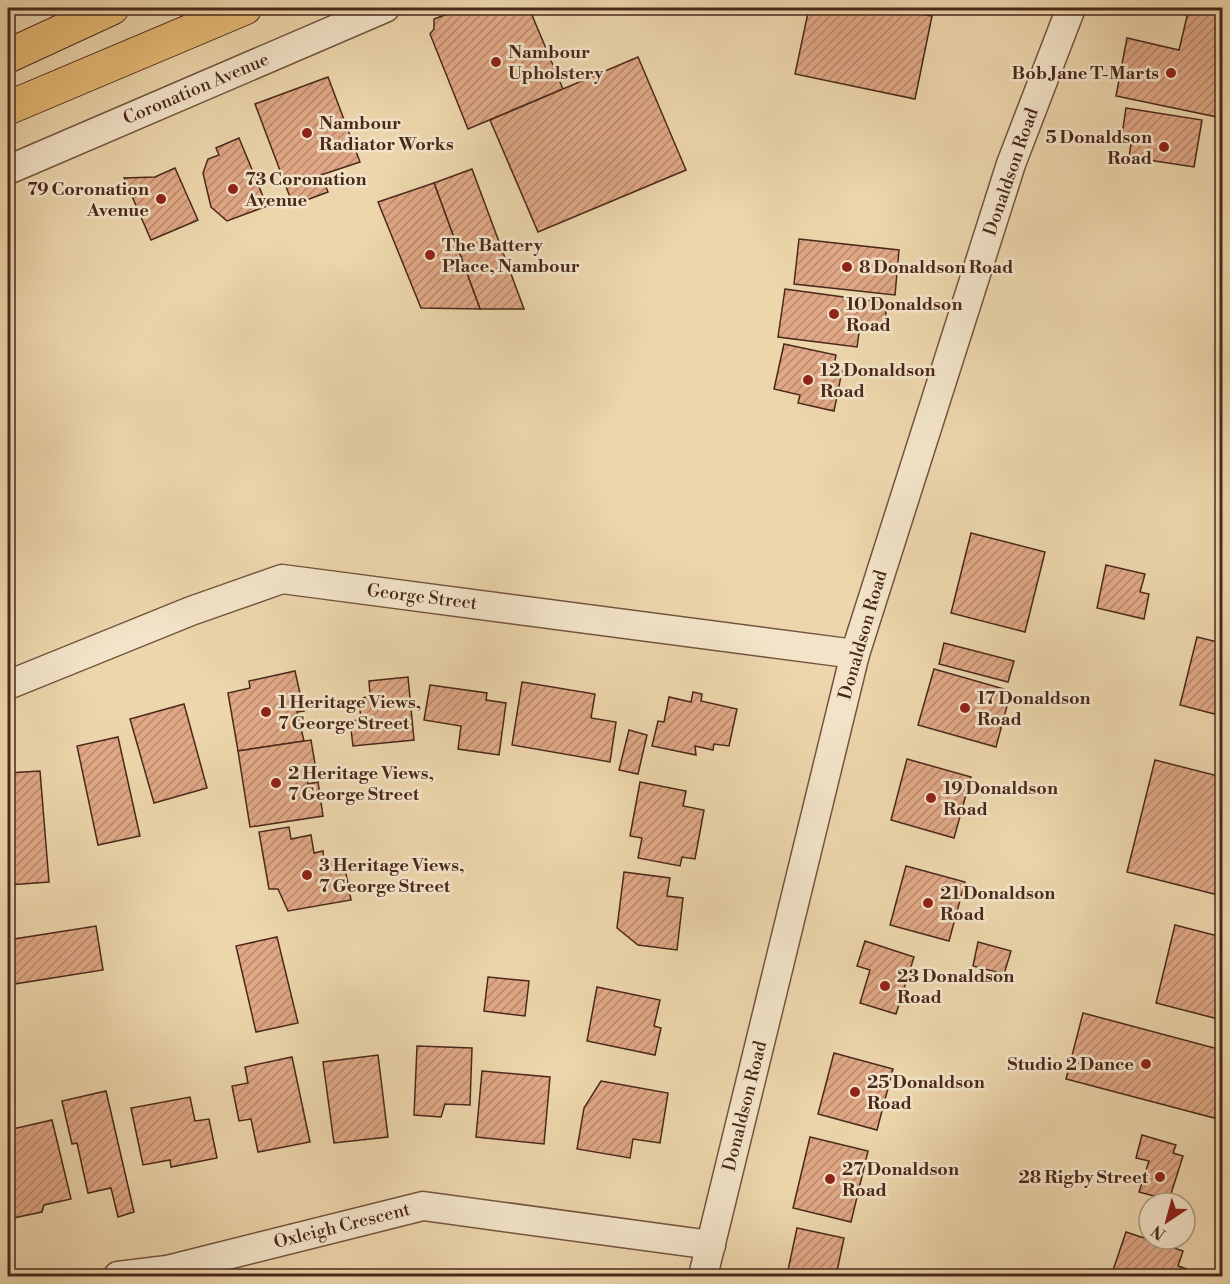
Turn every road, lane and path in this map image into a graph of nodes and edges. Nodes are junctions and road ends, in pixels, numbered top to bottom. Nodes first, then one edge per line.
1 (112, 8) edge
2 (385, 8) edge
3 (1071, 8) edge
4 (232, 10) edge
5 (8, 56) edge
6 (8, 108) edge
7 (8, 170) edge
8 (855, 654) junction
9 (8, 685) edge
10 (711, 1245) junction
11 (167, 1273) edge
12 (118, 1276) edge
13 (703, 1276) edge

1 - 5 main road
2 - 7 street, Coronation Avenue
3 - 8 street, Donaldson Road
4 - 6 main road
8 - 9 street, George Street
8 - 10 street, Donaldson Road
10 - 11 street, Oxleigh Crescent
10 - 13 street, Donaldson Road
11 - 12 street, Oxleigh Crescent

